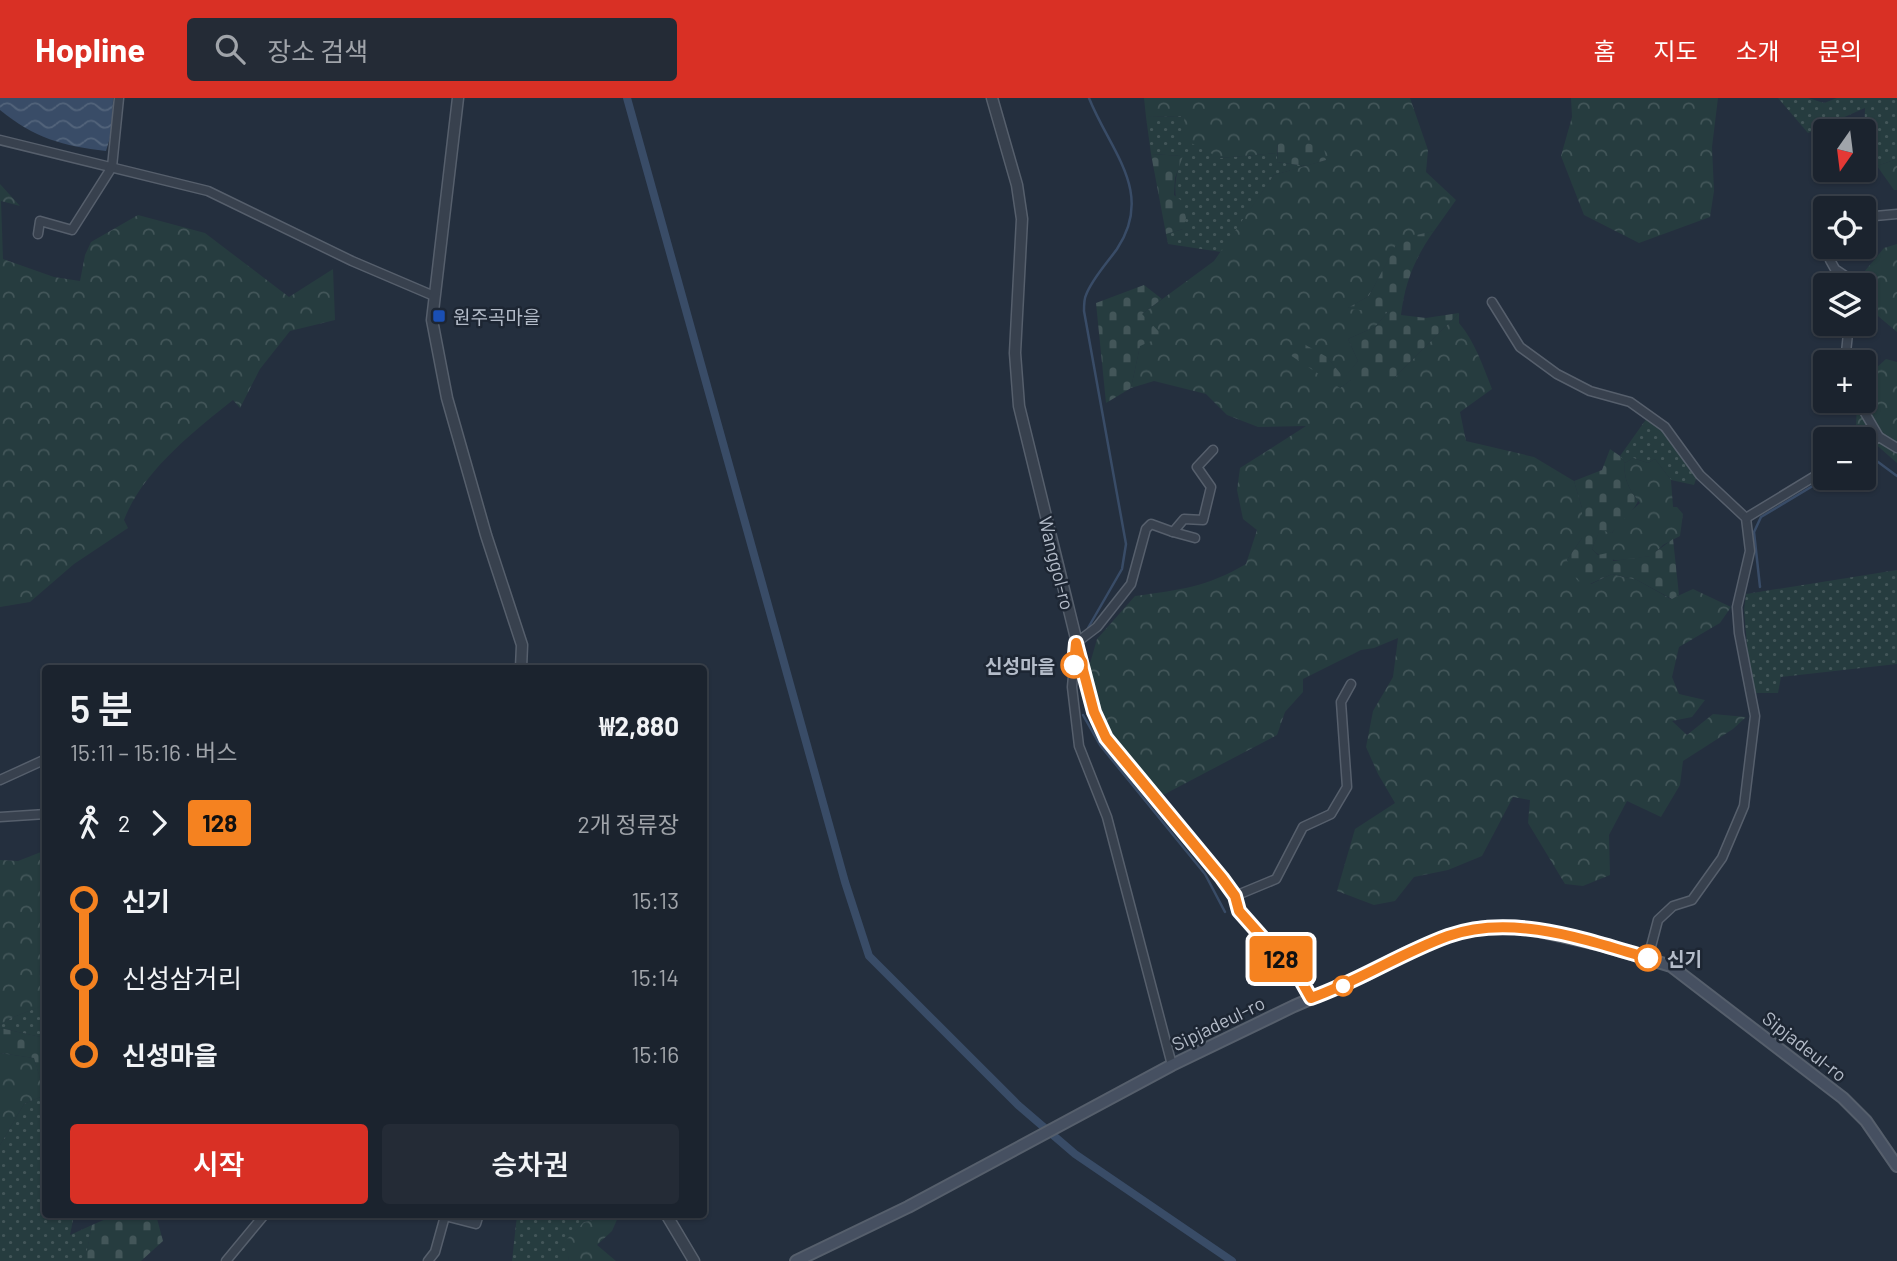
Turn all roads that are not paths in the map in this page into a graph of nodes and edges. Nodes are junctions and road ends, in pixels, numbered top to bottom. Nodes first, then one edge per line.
1 (119, 98) edge
2 (458, 98) edge
3 (992, 98) edge
4 (0, 140) edge
5 (112, 167) junction
6 (1897, 214) edge
7 (1876, 216) edge
8 (38, 234) dead end
9 (1830, 259) edge
10 (1841, 273) edge
11 (434, 296) junction
12 (1492, 302) dead end
13 (1864, 413) edge
14 (1879, 437) junction
15 (1876, 439) edge
16 (1897, 448) edge
17 (1213, 450) dead end
18 (1813, 477) edge
19 (1746, 518) junction
20 (1173, 532) junction
21 (1195, 538) dead end
22 (1076, 643) junction
23 (521, 665) edge
24 (1351, 684) dead end
25 (42, 761) edge
26 (0, 780) edge
27 (42, 814) edge
28 (0, 817) edge
29 (1235, 896) junction
30 (1648, 958) junction
31 (1311, 998) junction
32 (1172, 1065) junction
33 (1897, 1166) edge
34 (262, 1218) edge
35 (442, 1218) edge
36 (454, 1218) edge
37 (478, 1218) edge
38 (668, 1218) edge
39 (226, 1261) edge
40 (428, 1261) edge
41 (694, 1261) edge
42 (796, 1261) edge

1 - 5 street
2 - 11 street
3 - 22 street, Wanggol-ro
4 - 5 street
5 - 8 street
5 - 11 street
6 - 7 street
9 - 10 street
11 - 23 street
12 - 19 street
13 - 14 street
14 - 15 street
14 - 16 street
17 - 20 street
18 - 19 street
19 - 30 street
20 - 21 street
20 - 22 street
22 - 29 street, Wanggol-ro
22 - 32 street
24 - 29 street
25 - 26 street
27 - 28 street
29 - 31 street, Wanggol-ro
30 - 31 main road, Sipjadeul-ro
30 - 33 main road, Sipjadeul-ro
31 - 32 main road, Sipjadeul-ro
32 - 42 main road, Sipjadeul-ro
34 - 39 street
35 - 40 street
36 - 37 street
38 - 41 street

